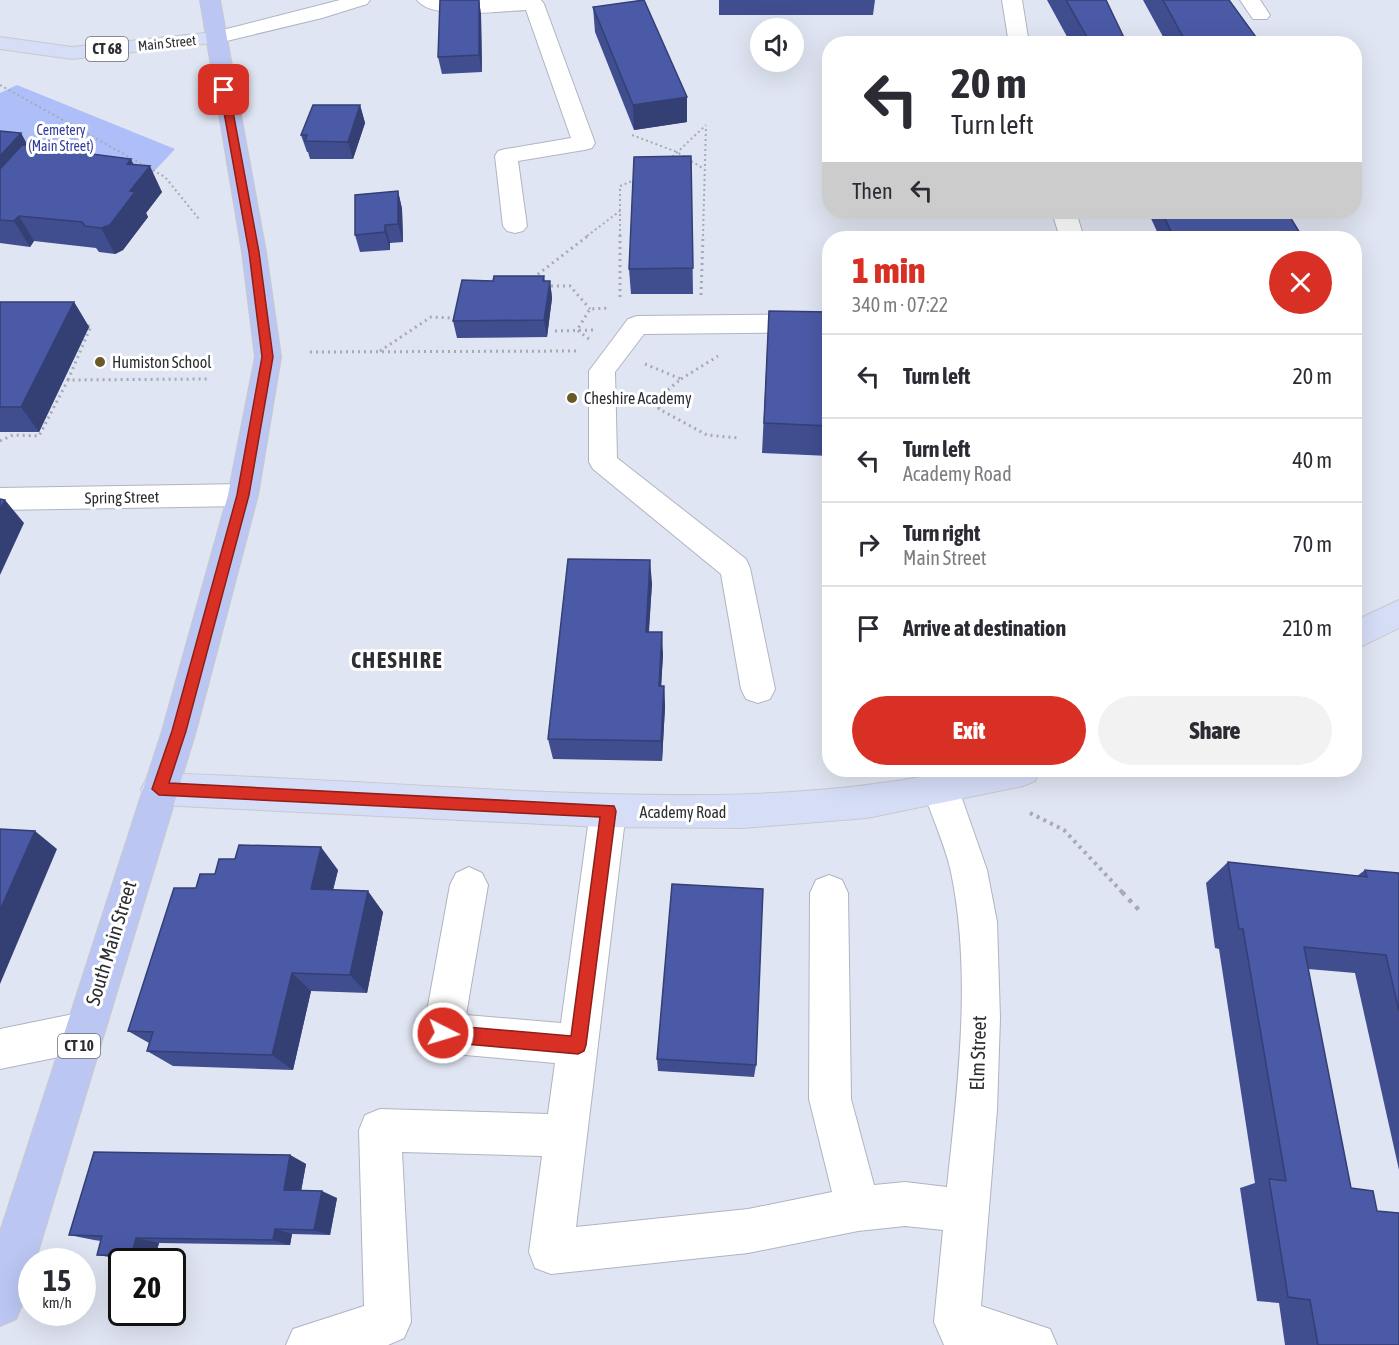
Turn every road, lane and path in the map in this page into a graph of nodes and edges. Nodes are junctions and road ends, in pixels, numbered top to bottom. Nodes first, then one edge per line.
1 (210, 0) edge
2 (360, 0) edge
3 (427, 0) edge
4 (1012, 0) edge
5 (1018, 36) edge
6 (214, 38) junction
7 (0, 43) edge
8 (0, 85) edge
9 (632, 135) dead end
10 (677, 152) junction
11 (661, 167) edge
12 (705, 169) junction
13 (637, 180) edge
14 (620, 211) junction
15 (199, 219) dead end
16 (515, 226) dead end
17 (532, 279) edge
18 (535, 286) edge
19 (700, 296) dead end
20 (610, 308) dead end
21 (620, 308) dead end
22 (590, 309) junction
23 (452, 318) edge
24 (822, 323) edge
25 (82, 326) dead end
26 (595, 344) dead end
27 (580, 351) dead end
28 (310, 352) dead end
29 (379, 352) junction
30 (715, 356) dead end
31 (638, 361) dead end
32 (208, 379) dead end
33 (681, 379) junction
34 (68, 380) junction
35 (739, 438) dead end
36 (0, 441) edge
37 (243, 495) junction
38 (0, 499) edge
39 (1399, 613) edge
40 (1362, 633) edge
41 (758, 689) dead end
42 (994, 777) edge
43 (159, 789) junction
44 (941, 790) junction
45 (608, 811) junction
46 (1030, 813) dead end
47 (469, 885) dead end
48 (829, 893) dead end
49 (1139, 910) dead end
50 (83, 1032) junction
51 (578, 1045) junction
52 (0, 1048) edge
53 (566, 1136) junction
54 (858, 1209) junction
55 (967, 1211) junction
56 (0, 1303) edge
57 (955, 1337) edge
58 (309, 1345) edge
59 (1034, 1345) edge

1 - 6 highway, CT 10
2 - 6 street
3 - 16 street
4 - 5 street
6 - 7 main road, Main Street / CT 68
6 - 37 highway, Main Street / CT 10
8 - 15 path
9 - 10 path
10 - 11 path
10 - 12 path
10 - 12 path
12 - 19 path
13 - 14 path
14 - 17 path
14 - 21 path
18 - 22 path
20 - 22 path
22 - 26 path
23 - 29 path
24 - 41 street
25 - 34 path
27 - 29 path
28 - 29 path
30 - 33 path
31 - 33 path
32 - 34 path
33 - 35 path
34 - 36 path
37 - 38 street, Spring Street
37 - 43 highway, Main Street / CT 10
39 - 40 main road
42 - 44 main road, Academy Road
43 - 45 main road, Academy Road
43 - 50 highway, South Main Street / CT 10
44 - 45 main road, Academy Road
44 - 55 street, Elm Street
45 - 51 street
46 - 49 path
47 - 51 street
48 - 54 street
50 - 52 street
50 - 56 highway, South Main Street / CT 10
51 - 53 street
53 - 54 street
53 - 58 street
54 - 55 street
55 - 57 street, Elm Street
57 - 59 street

